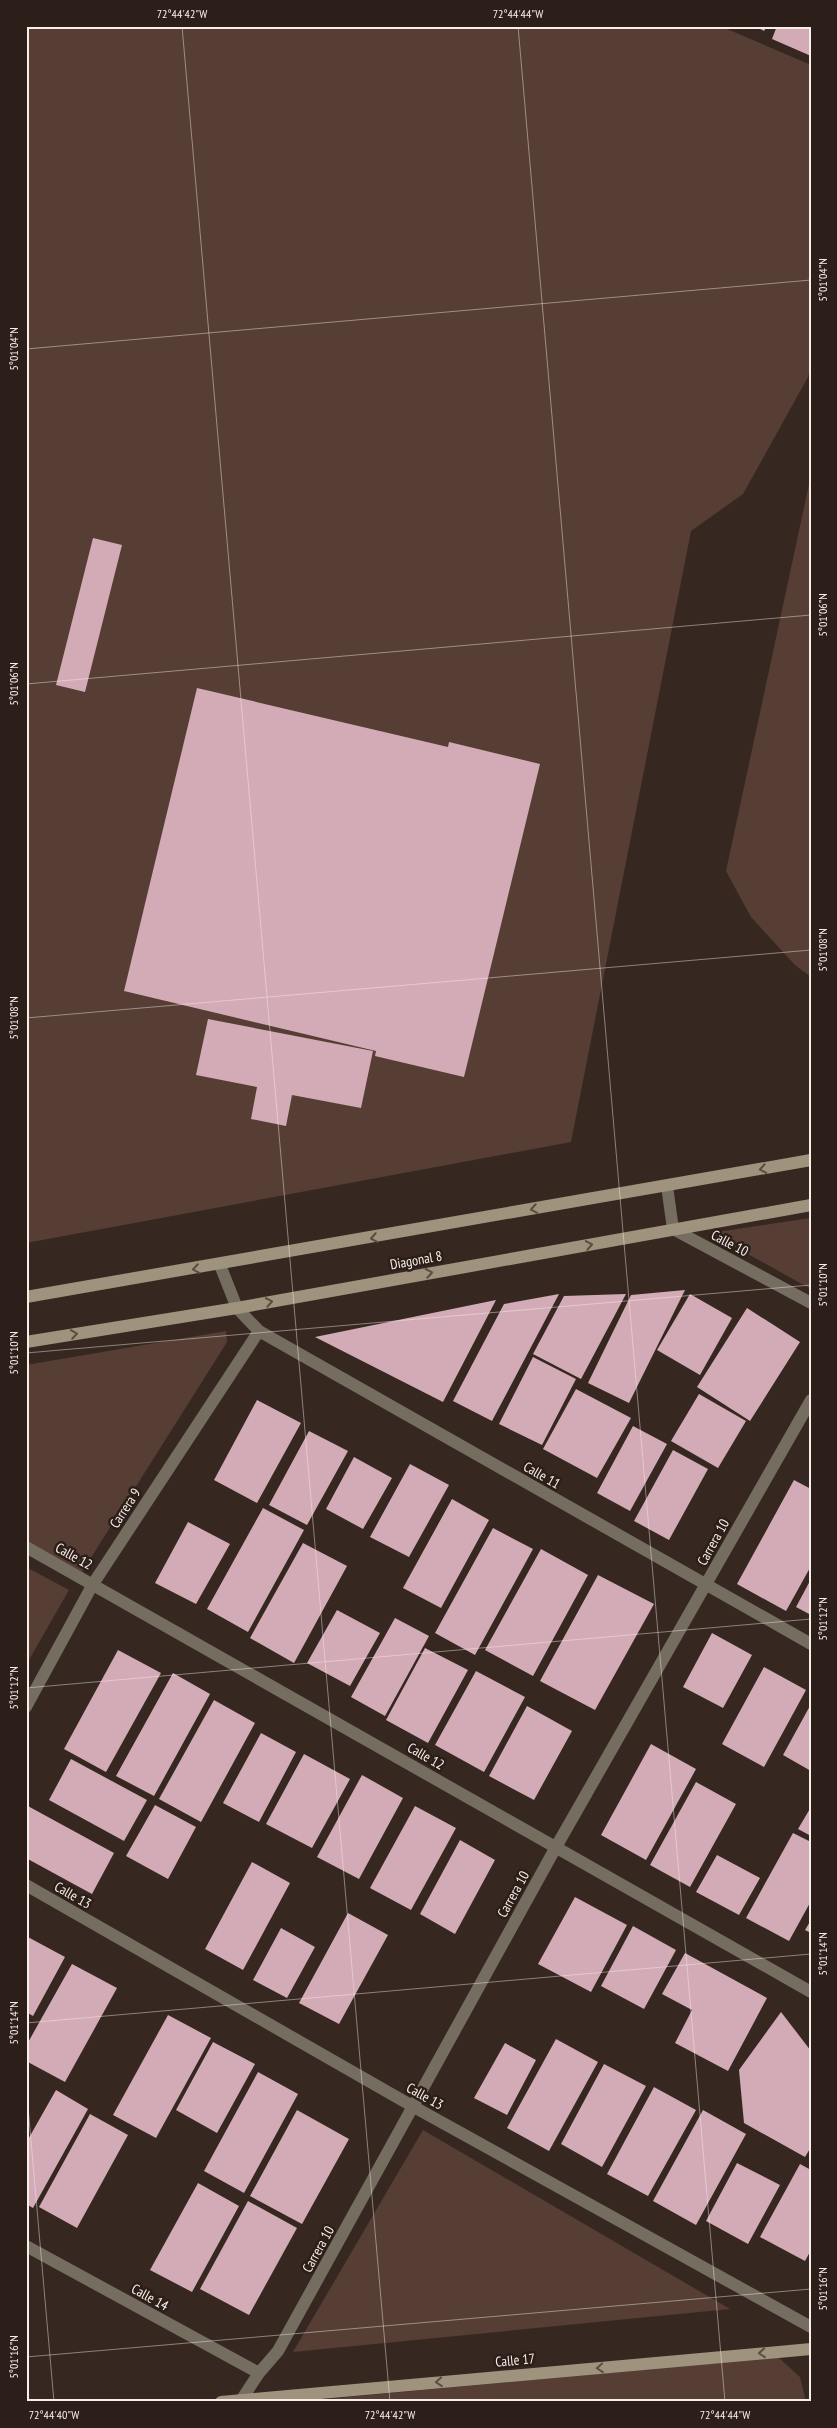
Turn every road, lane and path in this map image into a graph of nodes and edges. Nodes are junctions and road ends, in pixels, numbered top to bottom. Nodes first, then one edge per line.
1 (811, 1160) edge
2 (666, 1186) junction
3 (811, 1205) edge
4 (673, 1229) junction
5 (220, 1265) junction
6 (26, 1297) edge
7 (811, 1303) edge
8 (237, 1308) junction
9 (259, 1331) junction
10 (26, 1342) edge
11 (811, 1400) edge
12 (26, 1547) edge
13 (94, 1584) junction
14 (706, 1585) junction
15 (811, 1644) edge
16 (26, 1706) edge
17 (556, 1847) junction
18 (26, 1885) edge
19 (811, 1992) edge
20 (414, 2107) junction
21 (26, 2246) edge
22 (811, 2327) edge
23 (811, 2349) edge
24 (259, 2372) junction
25 (241, 2401) edge
26 (221, 2402) edge

1 -> 2 street
2 - 4 street
2 -> 5 street
3 - 4 street, Diagonal 8
4 - 7 street, Calle 10
8 -> 4 street, Diagonal 8
5 -> 6 street
5 - 8 street
8 - 9 street, Calle 11
10 -> 8 street, Diagonal 8
9 - 13 street, Carrera 9
9 - 14 street, Calle 11
11 - 14 street, Carrera 10
12 - 13 street, Calle 12
13 - 16 street, Carrera 9
13 - 17 street, Calle 12
14 - 15 street, Calle 11
14 - 17 street, Carrera 10
17 - 19 street, Calle 12
17 - 20 street, Carrera 10
18 - 20 street, Calle 13
20 - 22 street, Calle 13
20 - 24 street, Carrera 10
21 - 24 street, Calle 14
23 -> 25 street, Calle 17
24 - 25 street, Carrera 10
25 - 26 street, Calle 17

